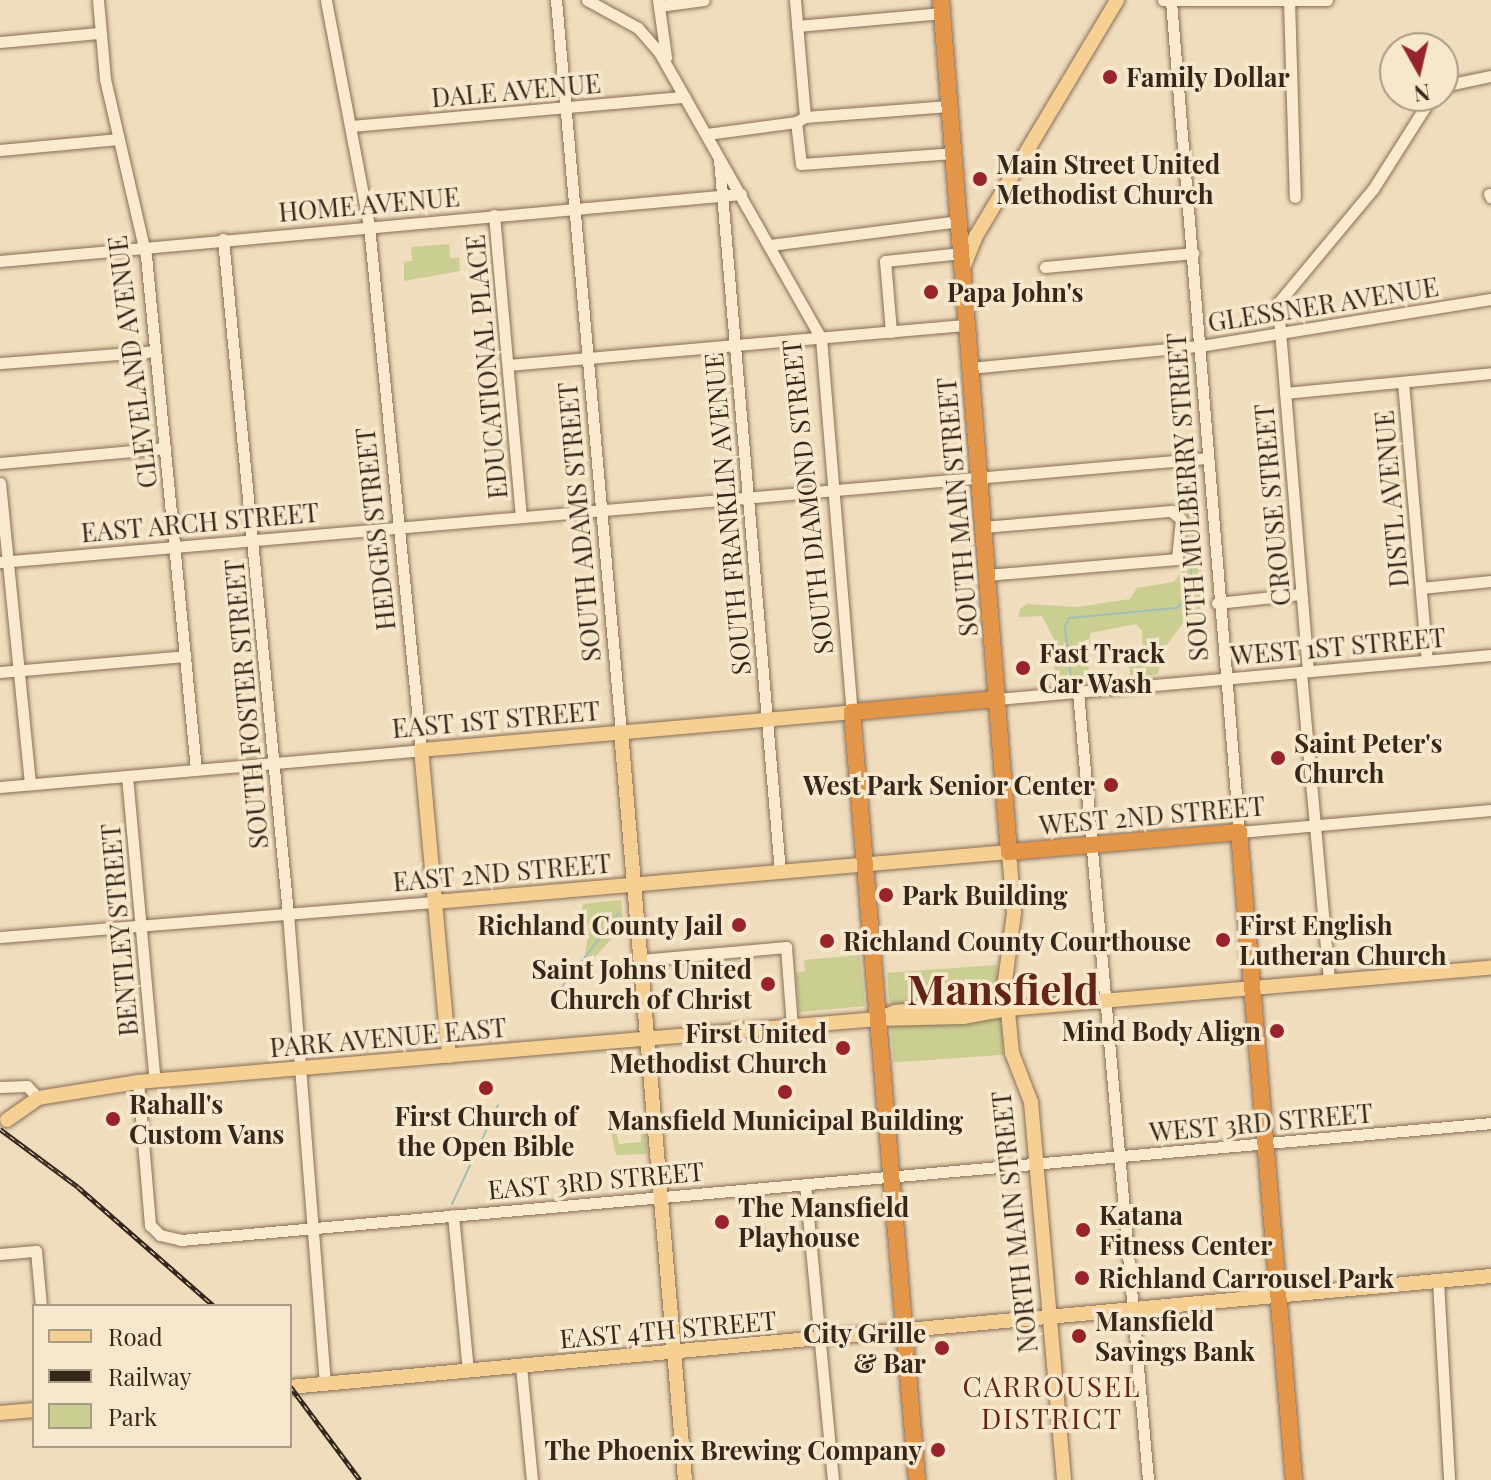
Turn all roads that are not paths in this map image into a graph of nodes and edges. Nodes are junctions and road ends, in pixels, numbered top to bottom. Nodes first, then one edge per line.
1 (98, 0) edge
2 (326, 0) edge
3 (556, 0) edge
4 (587, 0) edge
5 (704, 0) edge
6 (795, 0) edge
7 (1117, 0) edge
8 (1163, 0) edge
9 (1196, 0) edge
10 (1289, 0) edge
11 (1327, 0) edge
12 (1171, 1) edge
13 (658, 3) edge
14 (941, 6) edge
15 (797, 26) junction
16 (99, 33) junction
17 (0, 42) edge
18 (666, 62) junction
19 (1491, 76) edge
20 (1459, 83) edge
21 (685, 97) junction
22 (949, 106) junction
23 (566, 108) junction
24 (1422, 112) edge
25 (800, 120) junction
26 (351, 126) junction
27 (707, 134) junction
28 (118, 139) junction
29 (0, 150) edge
30 (718, 153) junction
31 (953, 153) junction
32 (741, 194) junction
33 (722, 196) junction
34 (1295, 197) dead end
35 (575, 209) junction
36 (494, 215) junction
37 (959, 221) junction
38 (369, 226) junction
39 (223, 239) junction
40 (770, 245) junction
41 (144, 247) junction
42 (1193, 253) junction
43 (0, 261) edge
44 (962, 261) junction
45 (1045, 267) dead end
46 (1491, 299) edge
47 (967, 325) junction
48 (891, 332) junction
49 (1280, 335) junction
50 (821, 338) junction
51 (735, 346) junction
52 (1200, 346) junction
53 (155, 351) junction
54 (589, 358) junction
55 (0, 363) edge
56 (508, 365) junction
57 (970, 368) junction
58 (1491, 373) edge
59 (1403, 382) junction
60 (1285, 393) junction
61 (165, 448) junction
62 (1207, 458) junction
63 (0, 463) edge
64 (978, 477) junction
65 (0, 483) edge
66 (834, 488) junction
67 (748, 495) junction
68 (603, 508) junction
69 (521, 515) junction
70 (399, 526) junction
71 (983, 527) junction
72 (252, 539) junction
73 (174, 547) junction
74 (4, 562) edge
75 (987, 575) junction
76 (1491, 581) edge
77 (1421, 588) junction
78 (1301, 594) junction
79 (1217, 603) junction
80 (1491, 655) edge
81 (185, 656) junction
82 (1427, 660) junction
83 (18, 671) junction
84 (0, 672) edge
85 (1305, 672) junction
86 (1225, 679) junction
87 (1078, 692) junction
88 (997, 699) junction
89 (852, 712) junction
90 (767, 719) junction
91 (621, 732) junction
92 (421, 750) junction
93 (273, 763) junction
94 (196, 770) junction
95 (127, 776) junction
96 (30, 784) junction
97 (0, 787) edge
98 (1491, 810) edge
99 (1315, 825) junction
100 (1239, 832) junction
101 (1093, 845) junction
102 (1009, 852) junction
103 (863, 865) junction
104 (780, 872) junction
105 (634, 885) junction
106 (435, 902) junction
107 (288, 914) junction
108 (141, 926) junction
109 (0, 937) edge
110 (640, 960) junction
111 (1491, 968) edge
112 (1329, 982) junction
113 (1252, 989) junction
114 (1105, 1001) junction
115 (1008, 1009) junction
116 (877, 1019) junction
117 (792, 1027) junction
118 (647, 1039) junction
119 (449, 1056) junction
120 (298, 1068) junction
121 (155, 1081) junction
122 (138, 1082) junction
123 (0, 1087) edge
124 (38, 1098) junction
125 (7, 1120) dead end
126 (1491, 1123) edge
127 (1265, 1143) junction
128 (1119, 1156) junction
129 (1036, 1164) junction
130 (889, 1176) junction
131 (805, 1184) junction
132 (661, 1196) junction
133 (453, 1215) junction
134 (312, 1228) junction
135 (0, 1254) edge
136 (1491, 1276) edge
137 (1438, 1281) junction
138 (1279, 1296) junction
139 (41, 1304) edge
140 (1133, 1310) junction
141 (1049, 1318) junction
142 (903, 1331) junction
143 (819, 1339) junction
144 (674, 1352) junction
145 (521, 1366) junction
146 (468, 1371) junction
147 (325, 1384) junction
148 (292, 1387) edge
149 (32, 1410) edge
150 (0, 1413) edge
151 (532, 1480) edge
152 (685, 1480) edge
153 (833, 1480) edge
154 (917, 1480) edge
155 (1064, 1480) edge
156 (1148, 1480) edge
157 (1294, 1480) edge
158 (1449, 1480) edge

1 - 16 street, CLEVELAND AVENUE
2 - 26 street, HEDGES STREET
3 - 23 street, SOUTH ADAMS STREET
4 - 18 street, SOUTH DIAMOND STREET
5 - 13 street
6 - 15 street
7 - 44 main road
8 - 12 street
9 - 10 street
9 - 12 street
10 - 11 street
10 - 34 street
12 - 42 street, SOUTH MULBERRY STREET
13 - 18 street
14 - 15 street
14 - 22 highway, SOUTH MAIN STREET
15 - 25 street
16 - 17 street
16 - 28 street, CLEVELAND AVENUE
18 - 21 street, SOUTH DIAMOND STREET
19 - 20 street
21 - 23 street, DALE AVENUE
21 - 27 street, SOUTH DIAMOND STREET
22 - 25 street
22 - 31 highway, SOUTH MAIN STREET
23 - 26 street, DALE AVENUE
23 - 35 street, SOUTH ADAMS STREET
24 - 49 street, CROUSE STREET
25 - 27 street
25 - 31 street
26 - 38 street, HEDGES STREET
27 - 30 street, SOUTH DIAMOND STREET
28 - 29 street
28 - 41 street, CLEVELAND AVENUE
30 - 32 street, SOUTH DIAMOND STREET
30 - 33 street, SOUTH FRANKLIN AVENUE
31 - 37 highway, SOUTH MAIN STREET
32 - 33 street, HOME AVENUE
32 - 40 street, SOUTH DIAMOND STREET
33 - 35 street, HOME AVENUE
33 - 51 street, SOUTH FRANKLIN AVENUE
35 - 36 street, HOME AVENUE
35 - 54 street, SOUTH ADAMS STREET
36 - 38 street, HOME AVENUE
36 - 56 street, EDUCATIONAL PLACE
37 - 40 street
37 - 44 highway, SOUTH MAIN STREET
38 - 39 street, HOME AVENUE
38 - 70 street, HEDGES STREET
39 - 41 street, HOME AVENUE
39 - 72 street, SOUTH FOSTER STREET
40 - 50 street, SOUTH DIAMOND STREET
41 - 43 street, HOME AVENUE
41 - 53 street, CLEVELAND AVENUE
42 - 45 street
42 - 52 street, SOUTH MULBERRY STREET
44 - 47 highway, SOUTH MAIN STREET
44 - 48 street
46 - 49 street, GLESSNER AVENUE
47 - 48 street
47 - 57 highway, SOUTH MAIN STREET
48 - 50 street
49 - 52 street, GLESSNER AVENUE
49 - 60 street, CROUSE STREET
50 - 51 street
50 - 66 street, SOUTH DIAMOND STREET
51 - 54 street
51 - 67 street, SOUTH FRANKLIN AVENUE
52 - 57 street, GLESSNER AVENUE
52 - 62 street, SOUTH MULBERRY STREET
53 - 55 street
53 - 61 street, CLEVELAND AVENUE
54 - 56 street
54 - 68 street, SOUTH ADAMS STREET
56 - 69 street, EDUCATIONAL PLACE
57 - 64 highway, SOUTH MAIN STREET
58 - 59 street
59 - 60 street
59 - 77 street, DISTL AVENUE
60 - 78 street, CROUSE STREET
61 - 63 street
61 - 73 street, CLEVELAND AVENUE
62 - 64 street, EAST ARCH STREET
62 - 79 street, SOUTH MULBERRY STREET
64 - 66 street, EAST ARCH STREET
64 - 71 highway, SOUTH MAIN STREET
65 - 74 street
66 - 67 street, EAST ARCH STREET
66 - 89 street, SOUTH DIAMOND STREET
67 - 68 street, EAST ARCH STREET
67 - 90 street, SOUTH FRANKLIN AVENUE
68 - 69 street, EAST ARCH STREET
68 - 91 street, SOUTH ADAMS STREET
69 - 70 street, EAST ARCH STREET
70 - 72 street, EAST ARCH STREET
70 - 92 street, HEDGES STREET
71 - 75 highway, SOUTH MAIN STREET
71 - 75 street
72 - 73 street, EAST ARCH STREET
72 - 93 street, SOUTH FOSTER STREET
73 - 74 street, EAST ARCH STREET
73 - 81 street, CLEVELAND AVENUE
74 - 83 street
75 - 88 highway, SOUTH MAIN STREET
76 - 77 street
77 - 82 street, DISTL AVENUE
78 - 79 street
78 - 85 street, CROUSE STREET
79 - 86 street, SOUTH MULBERRY STREET
80 - 82 street, WEST 1ST STREET
81 - 83 street
81 - 94 street, CLEVELAND AVENUE
82 - 85 street, WEST 1ST STREET
83 - 84 street
83 - 96 street
85 - 86 street, WEST 1ST STREET
85 - 99 street, CROUSE STREET
86 - 87 street, WEST 1ST STREET
86 - 100 street, SOUTH MULBERRY STREET
87 - 88 street, WEST 1ST STREET
87 - 101 street
88 - 89 highway, EAST 1ST STREET
88 - 102 highway, SOUTH MAIN STREET
89 - 90 main road, EAST 1ST STREET
89 - 103 highway, SOUTH DIAMOND STREET
90 - 91 main road, EAST 1ST STREET
90 - 104 street, SOUTH FRANKLIN AVENUE
91 - 92 main road, EAST 1ST STREET
91 - 105 main road, SOUTH ADAMS STREET
92 - 93 street, EAST 1ST STREET
92 - 106 main road, HEDGES STREET
93 - 94 street, EAST 1ST STREET
93 - 107 street, SOUTH FOSTER STREET
94 - 95 street, EAST 1ST STREET
95 - 96 street, EAST 1ST STREET
95 - 108 street, BENTLEY STREET
96 - 97 street, EAST 1ST STREET
98 - 99 street, WEST 2ND STREET
99 - 100 street, WEST 2ND STREET
99 - 112 street, CROUSE STREET
100 - 101 highway, WEST 2ND STREET
100 - 113 highway, SOUTH MULBERRY STREET
101 - 102 highway, WEST 2ND STREET
101 - 114 street
102 - 103 main road, EAST 2ND STREET
102 - 115 main road, SOUTH MAIN STREET
103 - 104 main road, EAST 2ND STREET
103 - 116 highway, SOUTH DIAMOND STREET
104 - 105 main road, EAST 2ND STREET
105 - 106 main road, EAST 2ND STREET
105 - 110 main road, SOUTH ADAMS STREET
106 - 107 street, EAST 2ND STREET
106 - 119 main road, HEDGES STREET
107 - 108 street, EAST 2ND STREET
107 - 120 street, SOUTH FOSTER STREET
108 - 109 street, EAST 2ND STREET
108 - 121 street, BENTLEY STREET
110 - 117 street
110 - 118 main road, SOUTH ADAMS STREET
111 - 112 main road, PARK AVENUE EAST
112 - 113 main road, PARK AVENUE EAST
113 - 114 main road, PARK AVENUE EAST
113 - 127 highway, SOUTH MULBERRY STREET
114 - 115 main road, PARK AVENUE EAST
114 - 128 street
115 - 116 main road, PARK AVENUE EAST
115 - 129 main road, NORTH MAIN STREET
116 - 117 main road, PARK AVENUE EAST
116 - 130 highway, SOUTH DIAMOND STREET
117 - 118 main road, PARK AVENUE EAST
118 - 119 main road, PARK AVENUE EAST
118 - 132 main road, SOUTH ADAMS STREET
119 - 120 main road, PARK AVENUE EAST
120 - 121 main road, PARK AVENUE EAST
120 - 134 street, SOUTH FOSTER STREET
121 - 122 main road, PARK AVENUE EAST
122 - 124 main road, PARK AVENUE EAST
122 - 134 street, EAST 3RD STREET
123 - 124 street
124 - 125 main road, PARK AVENUE EAST
126 - 127 street, WEST 3RD STREET
127 - 128 street, WEST 3RD STREET
127 - 138 highway, SOUTH MULBERRY STREET
128 - 129 street, WEST 3RD STREET
128 - 140 street
129 - 130 street, EAST 3RD STREET
129 - 141 main road, NORTH MAIN STREET
130 - 131 street, EAST 3RD STREET
130 - 142 highway, SOUTH DIAMOND STREET
131 - 132 street, EAST 3RD STREET
131 - 143 street
132 - 133 street, EAST 3RD STREET
132 - 144 main road, SOUTH ADAMS STREET
133 - 134 street, EAST 3RD STREET
133 - 146 street
134 - 147 street, SOUTH FOSTER STREET
135 - 139 street
136 - 137 main road, EAST 4TH STREET
137 - 138 main road, EAST 4TH STREET
137 - 158 street
138 - 140 main road, EAST 4TH STREET
138 - 157 highway, SOUTH MULBERRY STREET
140 - 141 main road, EAST 4TH STREET
140 - 156 street
141 - 142 main road, EAST 4TH STREET
141 - 155 main road, NORTH MAIN STREET
142 - 143 main road, EAST 4TH STREET
142 - 154 highway, SOUTH DIAMOND STREET
143 - 144 main road, EAST 4TH STREET
143 - 153 street
144 - 145 main road, EAST 4TH STREET
144 - 152 main road, SOUTH ADAMS STREET
145 - 146 main road, EAST 4TH STREET
145 - 151 street
146 - 147 main road, EAST 4TH STREET
147 - 148 main road, EAST 4TH STREET
149 - 150 main road

